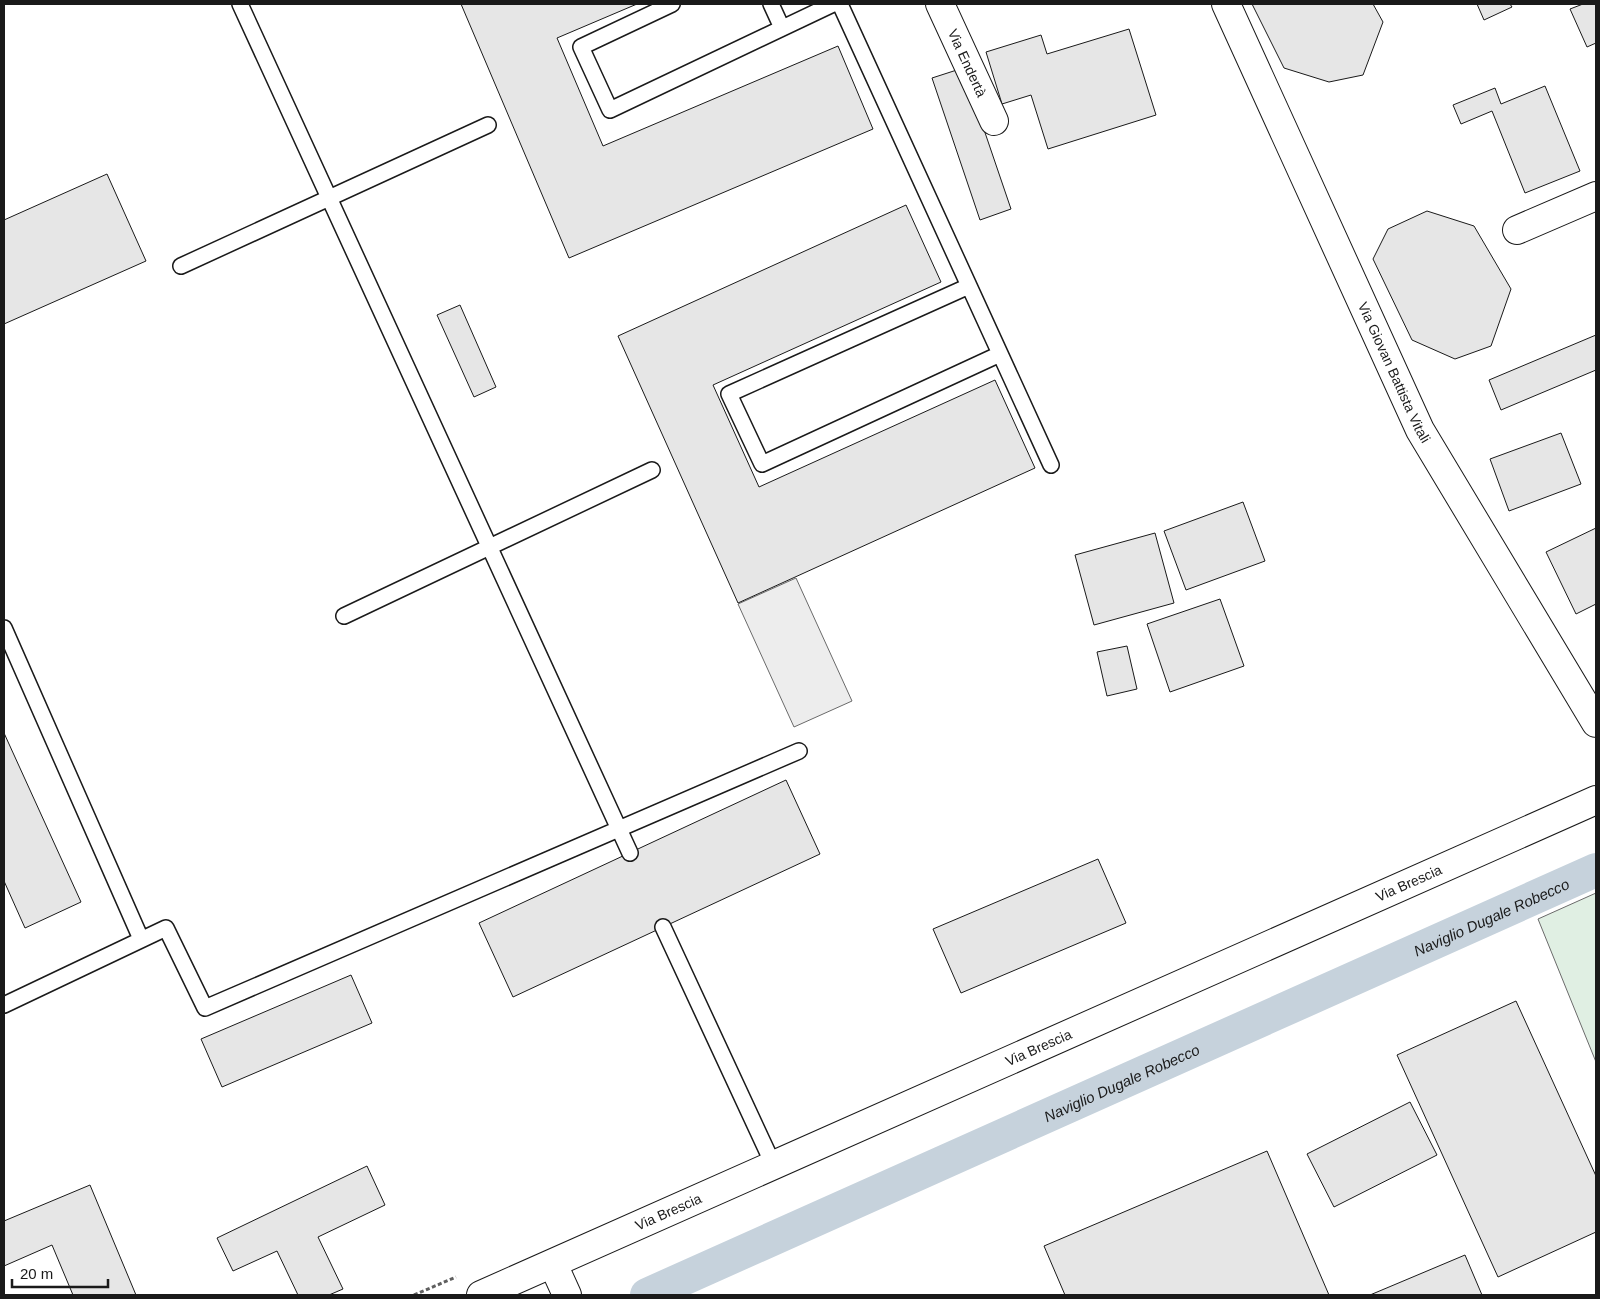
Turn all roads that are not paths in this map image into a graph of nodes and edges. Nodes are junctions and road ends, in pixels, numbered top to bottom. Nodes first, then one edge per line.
1 (240, 4) edge
2 (672, 4) edge
3 (771, 4) edge
4 (833, 4) edge
5 (840, 4) edge
6 (940, 4) edge
7 (1226, 4) edge
8 (782, 28) junction
9 (994, 121) dead end
10 (488, 125) dead end
11 (1596, 196) edge
12 (329, 200) junction
13 (1517, 230) dead end
14 (181, 266) dead end
15 (969, 286) junction
16 (1000, 354) junction
17 (1051, 465) dead end
18 (652, 470) dead end
19 (489, 548) junction
20 (344, 616) dead end
21 (4, 628) edge
22 (1596, 723) edge
23 (799, 751) dead end
24 (1596, 800) edge
25 (619, 831) junction
26 (630, 853) dead end
27 (663, 927) dead end
28 (141, 939) junction
29 (4, 1005) edge
30 (773, 1164) junction
31 (553, 1264) junction
32 (481, 1295) edge
33 (567, 1295) edge

1 - 12 lane
2 - 8 lane
3 - 8 lane
4 - 8 lane
5 - 15 lane
6 - 9 main road, Via Endertà
7 - 22 main road, Via Giovan Battista Vitali
10 - 12 lane
11 - 13 main road
12 - 14 lane
12 - 19 lane
15 - 16 lane
15 - 16 lane
16 - 17 lane
18 - 19 lane
19 - 20 lane
19 - 25 lane
21 - 28 lane
23 - 25 lane
24 - 30 main road, Via Brescia
25 - 26 lane
25 - 28 lane
27 - 30 lane
28 - 29 lane
30 - 31 main road, Via Brescia
31 - 32 main road, Via Brescia
31 - 33 main road

